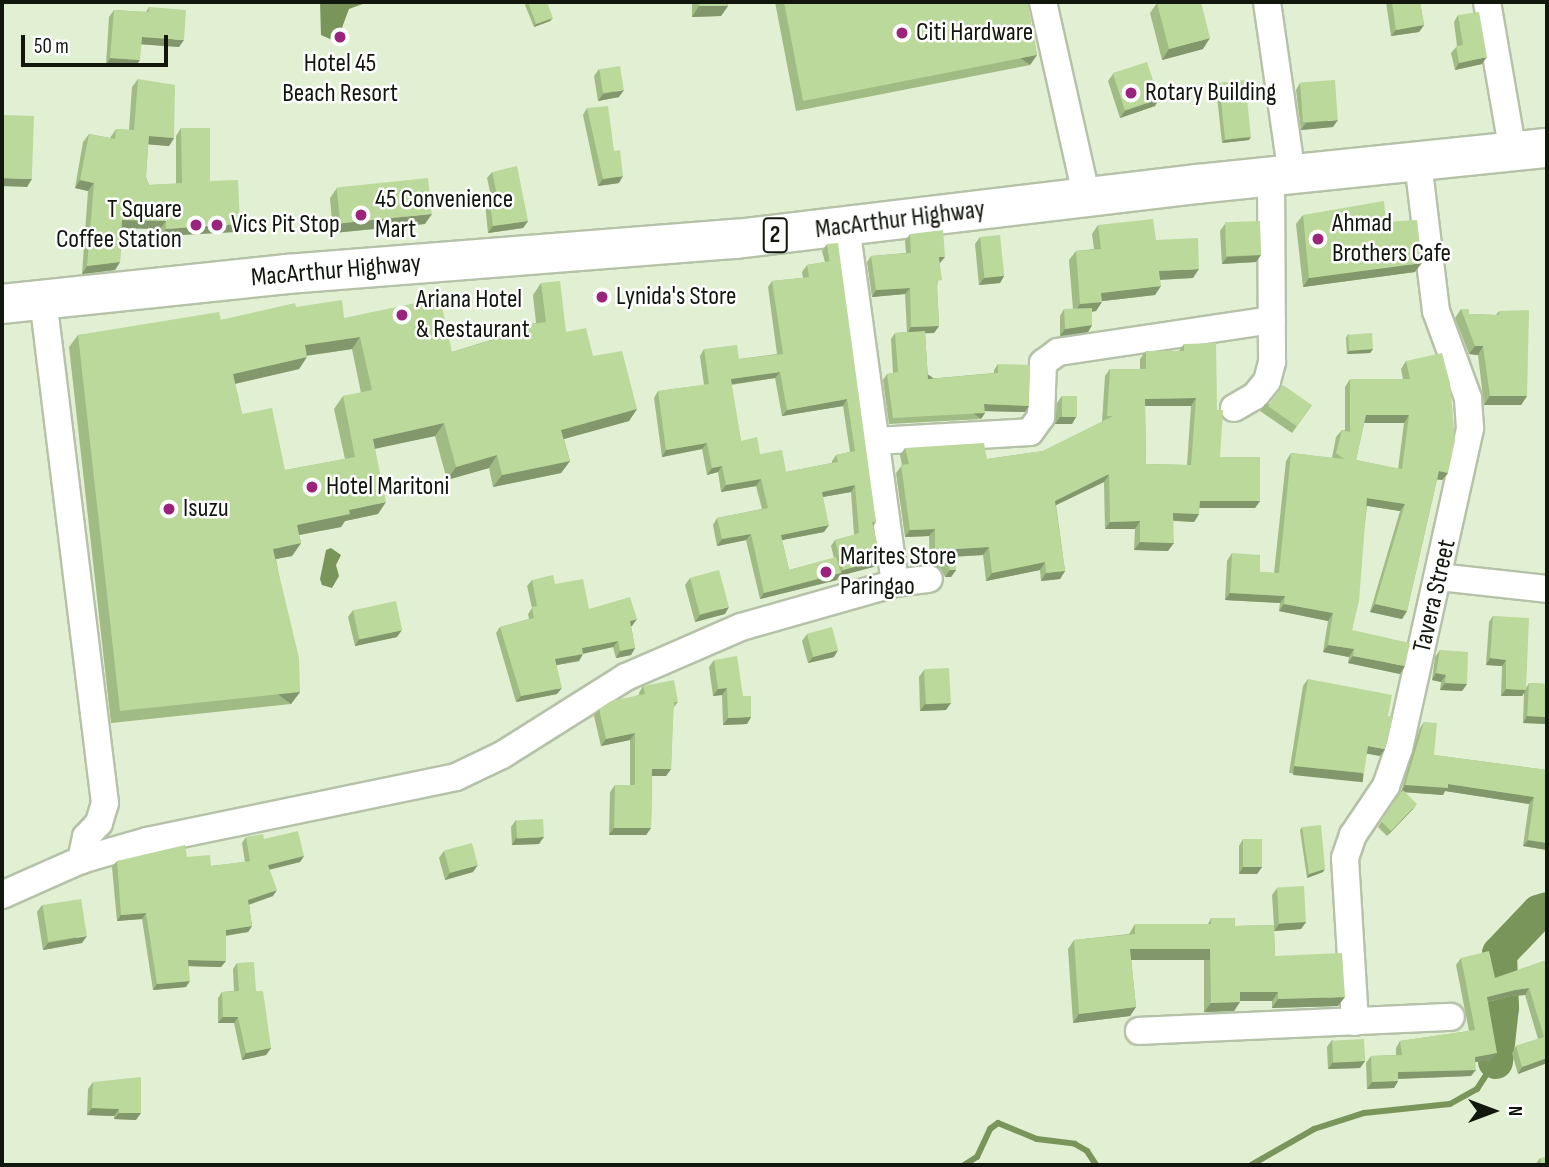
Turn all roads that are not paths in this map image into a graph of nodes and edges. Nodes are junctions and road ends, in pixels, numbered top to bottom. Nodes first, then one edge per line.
1 (1043, 2) edge
2 (1267, 2) edge
3 (1487, 2) edge
4 (1530, 150) edge
5 (1418, 163) junction
6 (1282, 176) junction
7 (1087, 199) junction
8 (846, 226) junction
9 (43, 299) junction
10 (2, 304) edge
11 (1272, 320) junction
12 (1234, 408) dead end
13 (876, 441) junction
14 (1439, 578) junction
15 (929, 579) dead end
16 (895, 583) junction
17 (1547, 589) edge
18 (81, 860) junction
19 (2, 895) edge
20 (1451, 1017) dead end
21 (1355, 1022) junction
22 (1139, 1031) dead end

1 - 7 street
2 - 6 street
3 - 4 street
4 - 5 highway, MacArthur Highway / 2
5 - 6 highway, MacArthur Highway / 2
5 - 14 street, Tavera Street
6 - 7 highway, MacArthur Highway / 2
6 - 11 street
7 - 8 highway, MacArthur Highway / 2
8 - 9 highway, MacArthur Highway / 2
8 - 13 street
9 - 10 highway, MacArthur Highway / 2
9 - 18 street
11 - 12 street
11 - 13 street
13 - 16 street
14 - 17 street
14 - 21 street, Tavera Street
15 - 16 street
16 - 18 street
18 - 19 street
20 - 21 street
21 - 22 street

